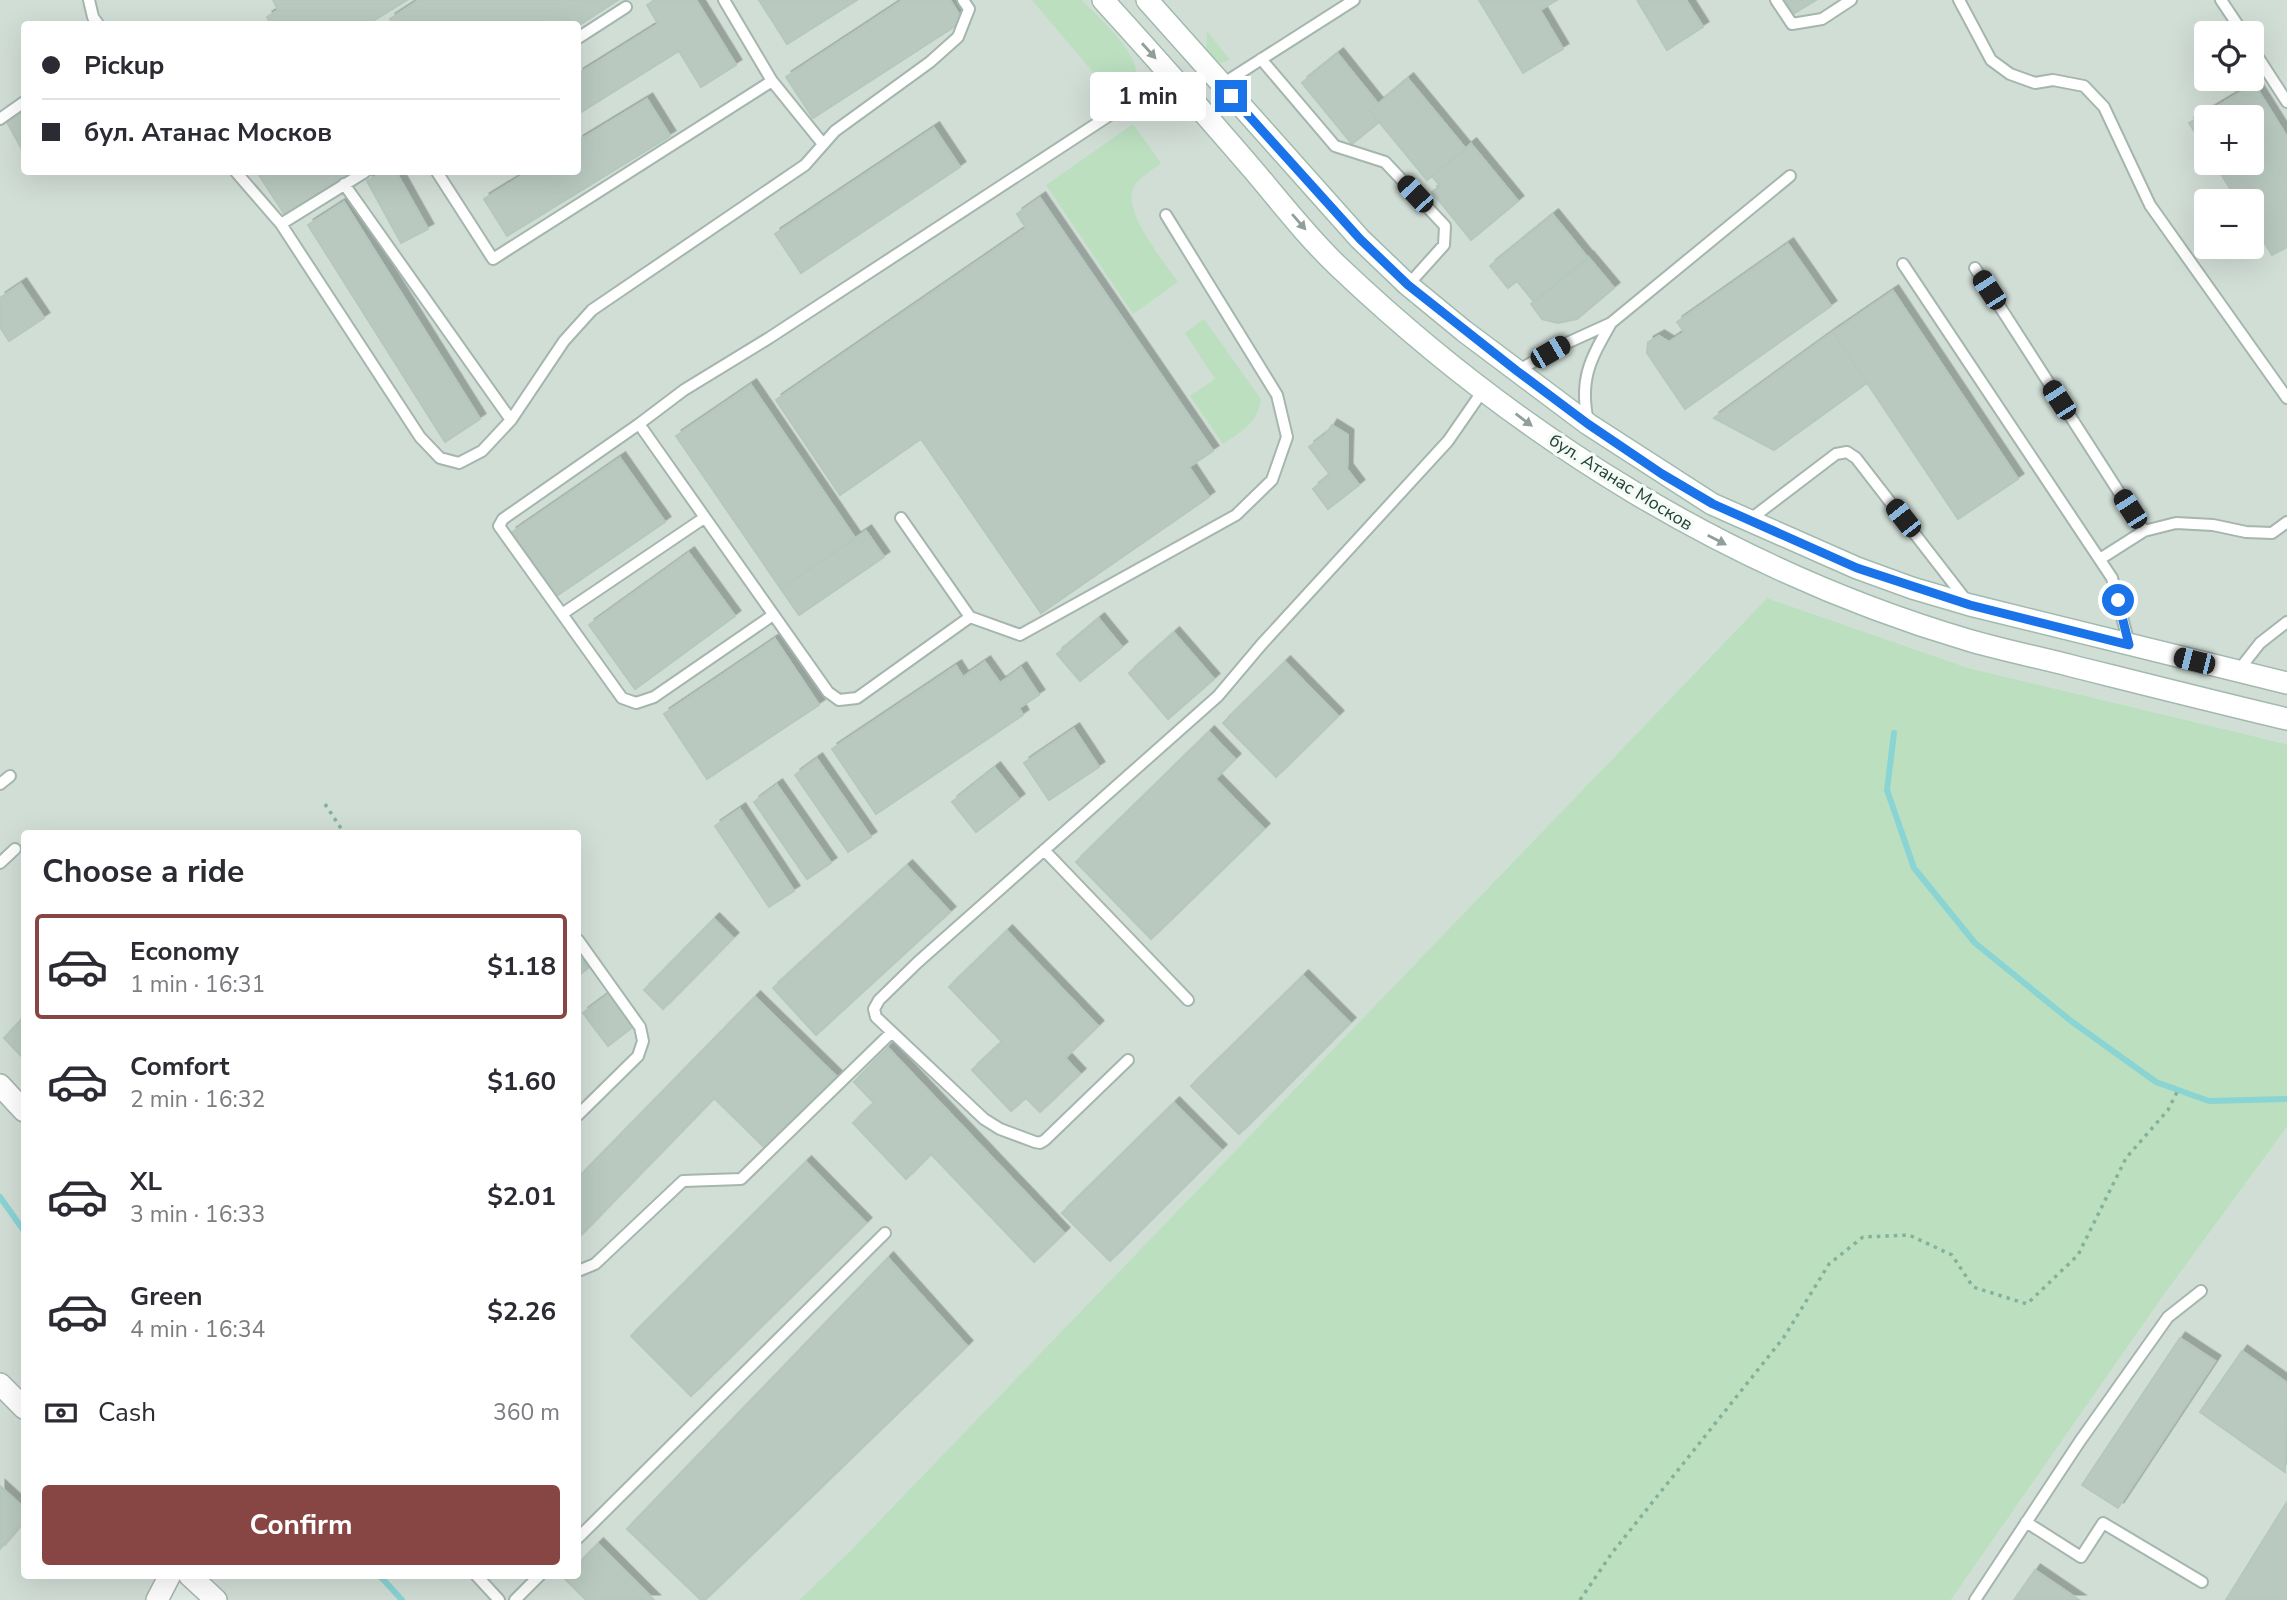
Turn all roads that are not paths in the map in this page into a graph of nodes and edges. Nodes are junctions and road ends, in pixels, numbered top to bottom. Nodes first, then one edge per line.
1 (89, 0) edge
2 (723, 0) edge
3 (963, 0) edge
4 (1103, 0) edge
5 (1147, 0) edge
6 (1354, 0) edge
7 (1776, 0) edge
8 (1851, 0) edge
9 (1959, 0) edge
10 (2221, 0) edge
11 (626, 7) dead end
12 (97, 21) edge
13 (2235, 21) edge
14 (581, 35) edge
15 (1261, 60) junction
16 (1202, 62) junction
17 (2264, 67) edge
18 (1171, 75) junction
19 (772, 81) junction
20 (1221, 85) junction
21 (2287, 102) edge
22 (21, 104) edge
23 (0, 119) edge
24 (823, 144) junction
25 (239, 175) edge
26 (360, 175) edge
27 (439, 175) edge
28 (1790, 176) dead end
29 (344, 184) junction
30 (1166, 215) dead end
31 (281, 224) junction
32 (1903, 264) dead end
33 (1975, 268) dead end
34 (1408, 285) junction
35 (1611, 323) junction
36 (1517, 371) junction
37 (1484, 389) junction
38 (2287, 398) edge
39 (511, 420) junction
40 (639, 424) junction
41 (1588, 424) junction
42 (704, 518) junction
43 (901, 519) dead end
44 (1748, 521) junction
45 (2287, 522) edge
46 (2144, 531) junction
47 (2100, 559) junction
48 (1970, 605) junction
49 (562, 614) junction
50 (773, 615) junction
51 (971, 617) junction
52 (2287, 623) edge
53 (2129, 645) junction
54 (2238, 671) junction
55 (2287, 683) edge
56 (2287, 719) edge
57 (10, 776) dead end
58 (0, 784) edge
59 (15, 849) dead end
60 (1044, 850) junction
61 (0, 863) edge
62 (581, 944) edge
63 (1188, 1000) dead end
64 (892, 1032) junction
65 (1128, 1060) dead end
66 (0, 1085) edge
67 (21, 1108) edge
68 (581, 1112) edge
69 (885, 1233) dead end
70 (581, 1270) edge
71 (2201, 1291) dead end
72 (0, 1384) edge
73 (21, 1405) edge
74 (2026, 1522) junction
75 (581, 1535) edge
76 (168, 1579) edge
77 (193, 1579) edge
78 (480, 1579) edge
79 (536, 1579) edge
80 (2203, 1582) dead end
81 (157, 1600) edge
82 (216, 1600) edge
83 (499, 1600) edge
84 (515, 1600) edge
85 (1975, 1600) edge

1 - 12 lane
2 - 19 lane
3 - 24 lane
4 -> 18 main road, бул. Атанас Москов
5 - 16 main road, бул. Атанас Москов
6 - 15 lane
7 - 8 lane
9 - 38 lane
10 - 13 lane
11 - 14 lane
15 - 20 lane
15 - 34 lane
16 - 18 main road
16 - 20 main road, бул. Атанас Москов
17 - 21 lane
18 -> 37 main road, бул. Атанас Москов
18 - 40 lane
19 - 24 lane
19 - 27 lane
20 - 34 main road, бул. Атанас Москов
22 - 23 lane
24 - 39 lane
25 - 31 lane
26 - 29 lane
28 - 35 lane
29 - 31 lane
29 - 39 lane
30 - 51 lane
31 - 39 lane
32 - 47 lane
33 - 46 lane
34 - 36 main road, бул. Атанас Москов
35 - 36 lane
35 - 41 lane
36 - 41 main road, бул. Атанас Москов
37 -> 56 main road, бул. Атанас Москов
37 - 60 lane
40 - 42 lane
40 - 49 lane
41 - 44 main road, бул. Атанас Москов
42 - 49 lane
42 - 50 lane
43 - 51 lane
44 - 48 main road, бул. Атанас Москов
44 - 48 lane
45 - 46 lane
46 - 47 lane
47 - 53 lane
48 - 53 main road, бул. Атанас Москов
49 - 50 lane
50 - 51 lane
52 - 54 lane
53 - 54 main road, бул. Атанас Москов
54 - 55 main road, бул. Атанас Москов
57 - 58 lane
59 - 61 lane
60 - 63 lane
60 - 64 lane
62 - 68 lane
64 - 65 lane
64 - 70 lane
66 - 67 main road
69 - 75 lane
71 - 74 lane
72 - 73 main road
74 - 80 lane
74 - 85 lane
76 - 81 main road
77 - 82 main road
78 - 83 lane
79 - 84 lane

